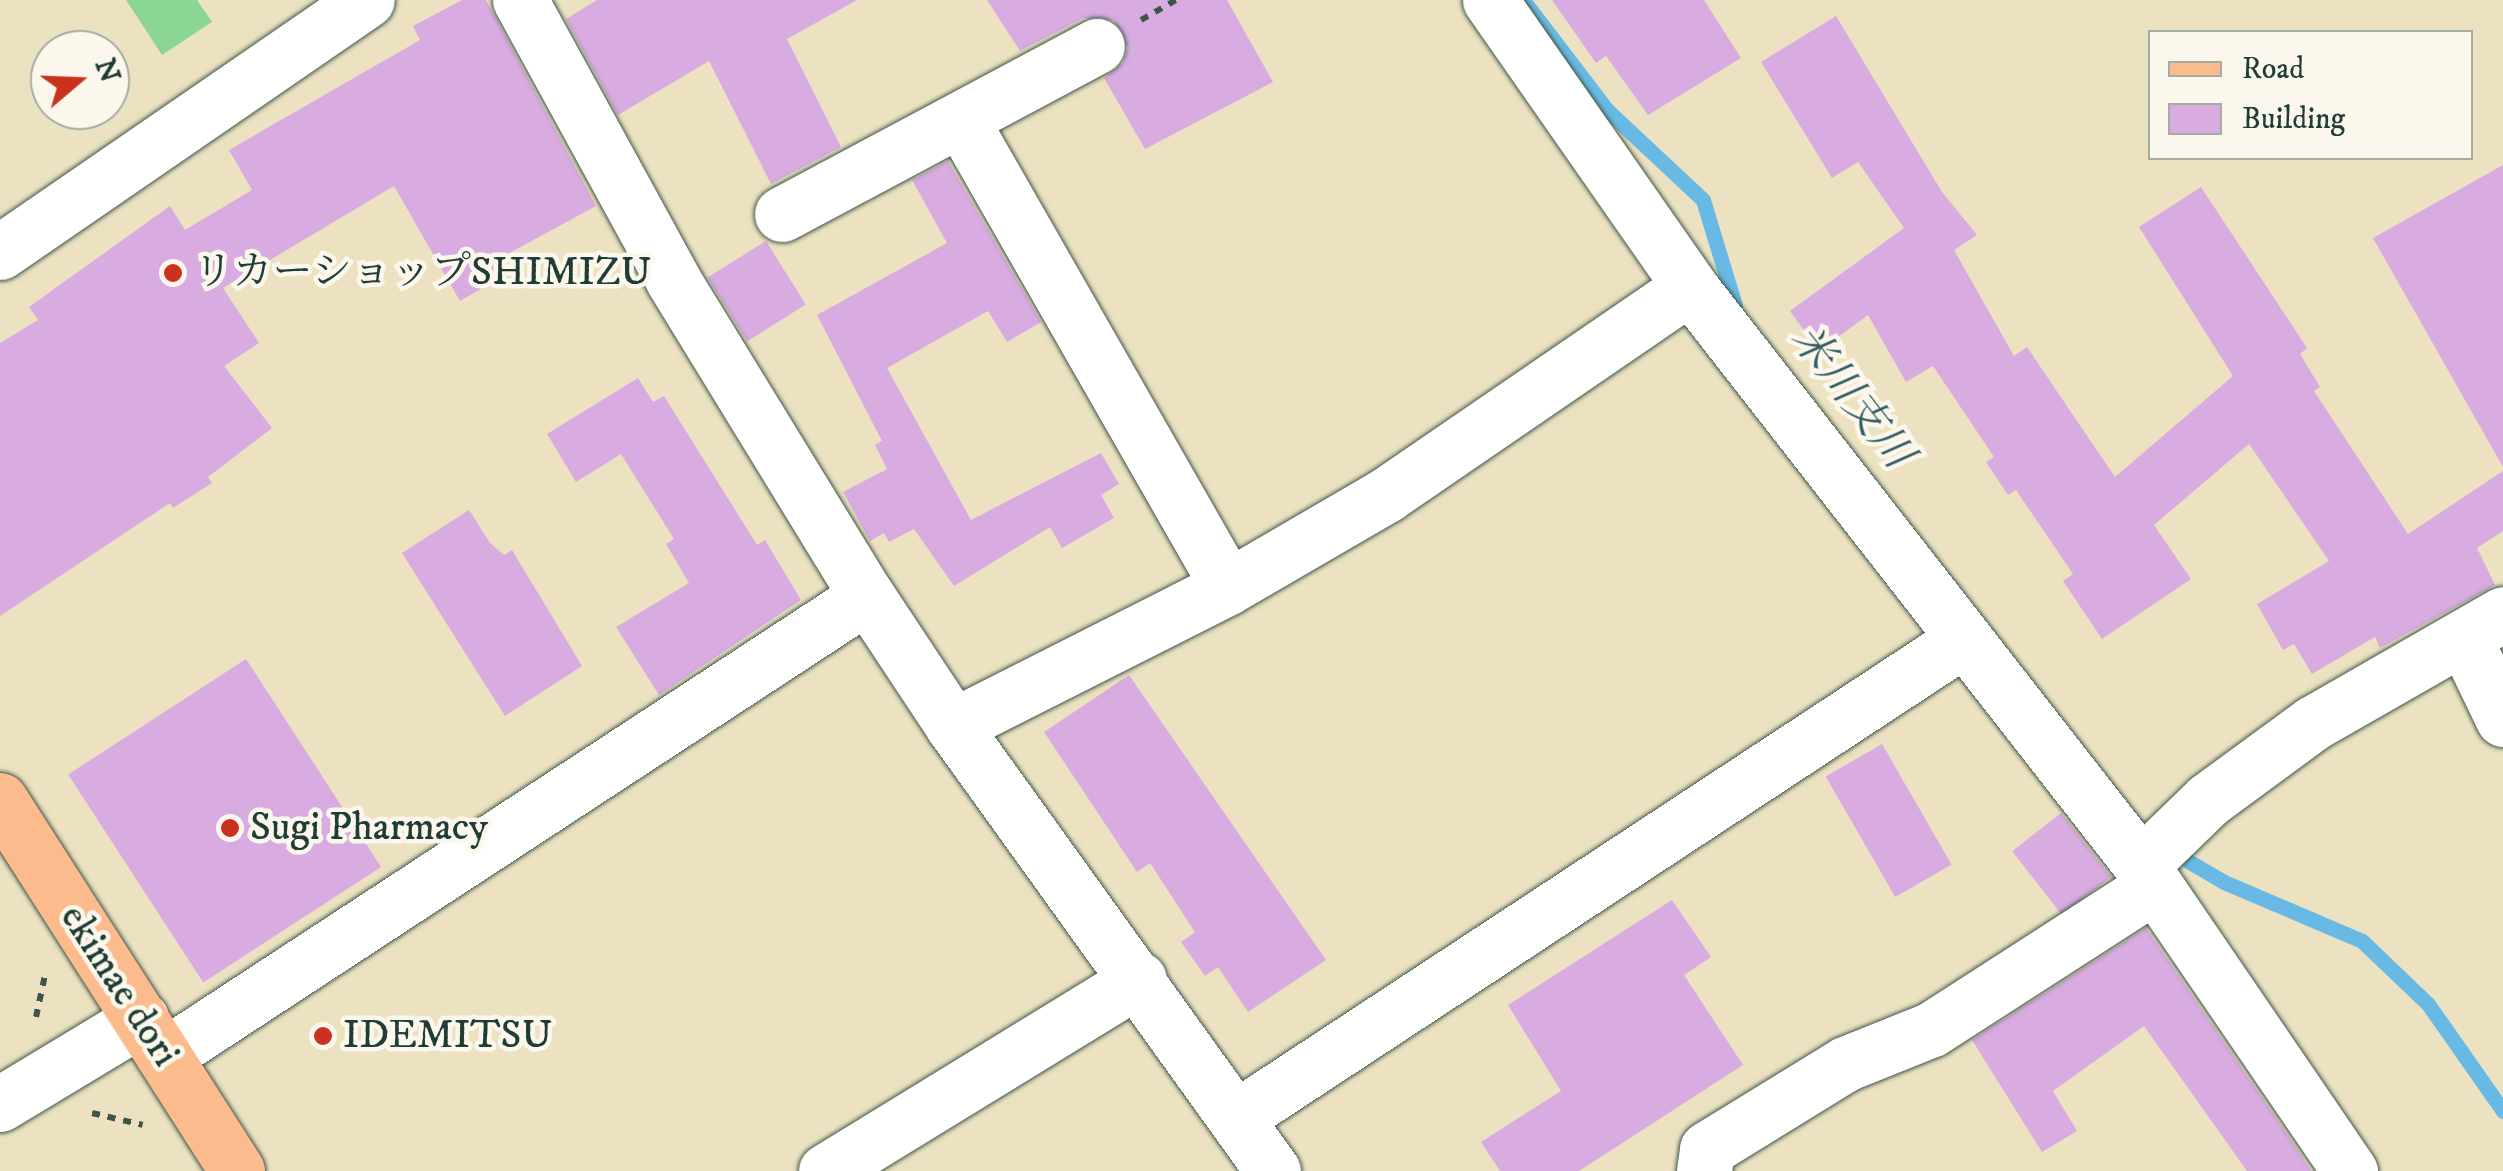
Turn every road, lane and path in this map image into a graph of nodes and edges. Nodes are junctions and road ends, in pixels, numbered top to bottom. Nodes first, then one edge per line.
1 (367, 0) edge
2 (520, 0) edge
3 (1490, 0) edge
4 (1096, 46) dead end
5 (961, 120) junction
6 (782, 214) dead end
7 (0, 252) edge
8 (1690, 287) junction
9 (1228, 587) junction
10 (867, 596) junction
11 (2483, 626) edge
12 (1963, 640) junction
13 (2503, 719) edge
14 (953, 726) junction
15 (0, 800) edge
16 (2148, 875) junction
17 (47, 966) dead end
18 (1138, 979) junction
19 (23, 1029) dead end
20 (152, 1038) junction
21 (0, 1104) edge
22 (1237, 1117) junction
23 (73, 1121) dead end
24 (152, 1127) dead end
25 (237, 1171) edge
26 (826, 1171) edge
27 (1273, 1171) edge
28 (1704, 1171) edge
29 (2350, 1171) edge

1 - 7 street
2 - 10 street
3 - 8 street
4 - 5 street
5 - 6 street
5 - 9 street
8 - 9 street
8 - 12 street
9 - 14 street
10 - 14 street
10 - 20 street
11 - 13 street
11 - 16 street
12 - 16 street
12 - 22 street
14 - 18 street
15 - 20 main road, ekimae dori
16 - 28 street
16 - 29 street
17 - 19 path
18 - 22 street
18 - 26 street
20 - 21 street
20 - 25 main road, ekimae dori
22 - 27 street
23 - 24 path

